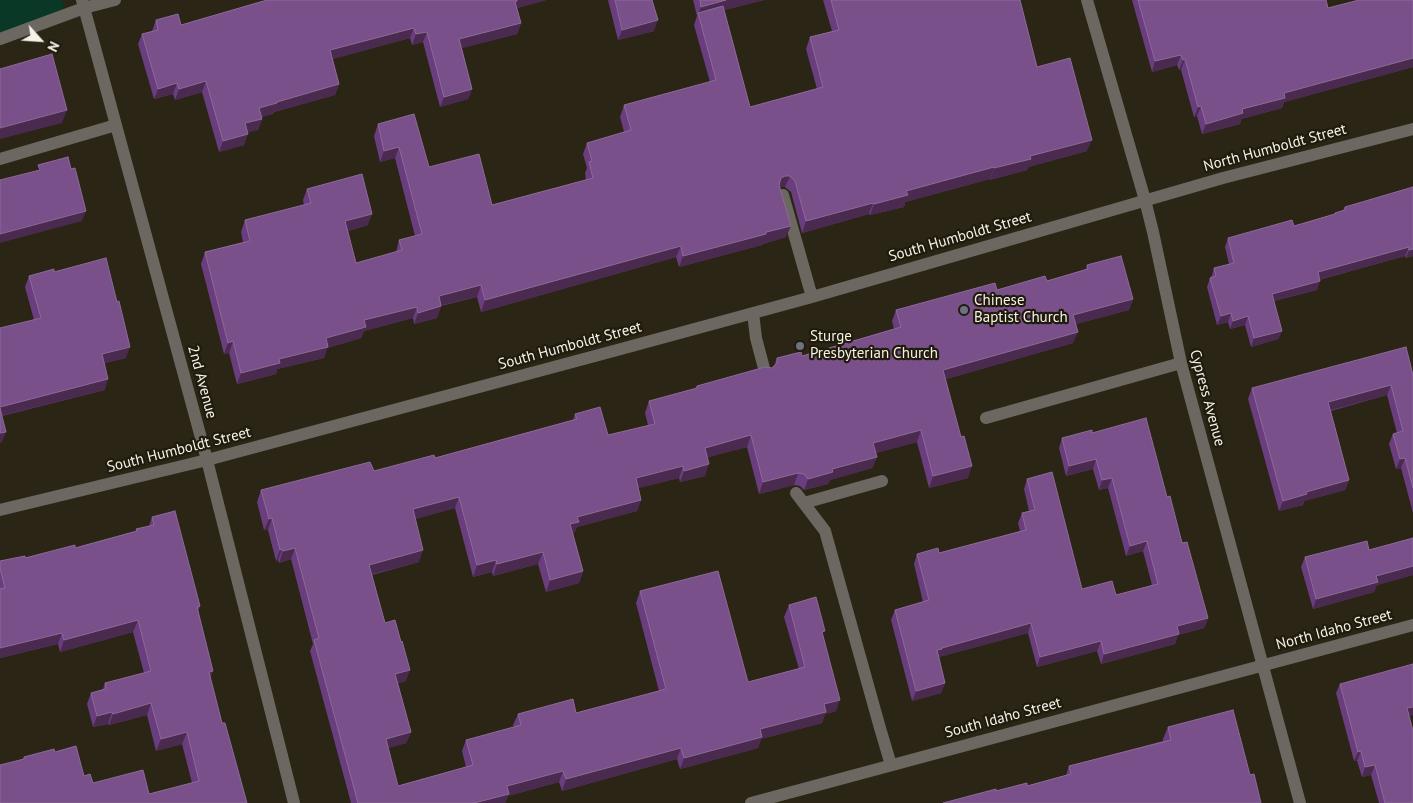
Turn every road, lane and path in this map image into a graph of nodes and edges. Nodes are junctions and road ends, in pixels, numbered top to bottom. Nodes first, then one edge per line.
1 (115, 0) edge
2 (1087, 0) edge
3 (83, 4) edge
4 (0, 39) edge
5 (116, 125) junction
6 (1413, 128) edge
7 (0, 159) edge
8 (783, 195) edge
9 (1145, 200) junction
10 (812, 297) junction
11 (753, 314) junction
12 (1181, 363) junction
13 (764, 372) edge
14 (986, 418) dead end
15 (207, 460) junction
16 (882, 481) dead end
17 (796, 493) edge
18 (804, 503) junction
19 (0, 510) edge
20 (1413, 625) edge
21 (1262, 665) junction
22 (891, 765) junction
23 (294, 803) edge
24 (751, 803) edge
25 (1300, 803) edge

1 - 3 street
2 - 9 street, Cypress Avenue
3 - 4 street
3 - 5 street, 2nd Avenue
5 - 7 street
5 - 15 street, 2nd Avenue
6 - 9 street, North Humboldt Street
8 - 10 street
9 - 10 street, South Humboldt Street
9 - 12 street, Cypress Avenue
10 - 11 street, South Humboldt Street
11 - 13 street
11 - 15 street, South Humboldt Street
12 - 14 street
12 - 21 street, Cypress Avenue
15 - 19 street, South Humboldt Street
15 - 23 street, 2nd Avenue
16 - 18 street
17 - 18 street
18 - 22 street
20 - 21 street, North Idaho Street
21 - 22 street, South Idaho Street
21 - 25 street, Cypress Avenue
22 - 24 street, South Idaho Street

